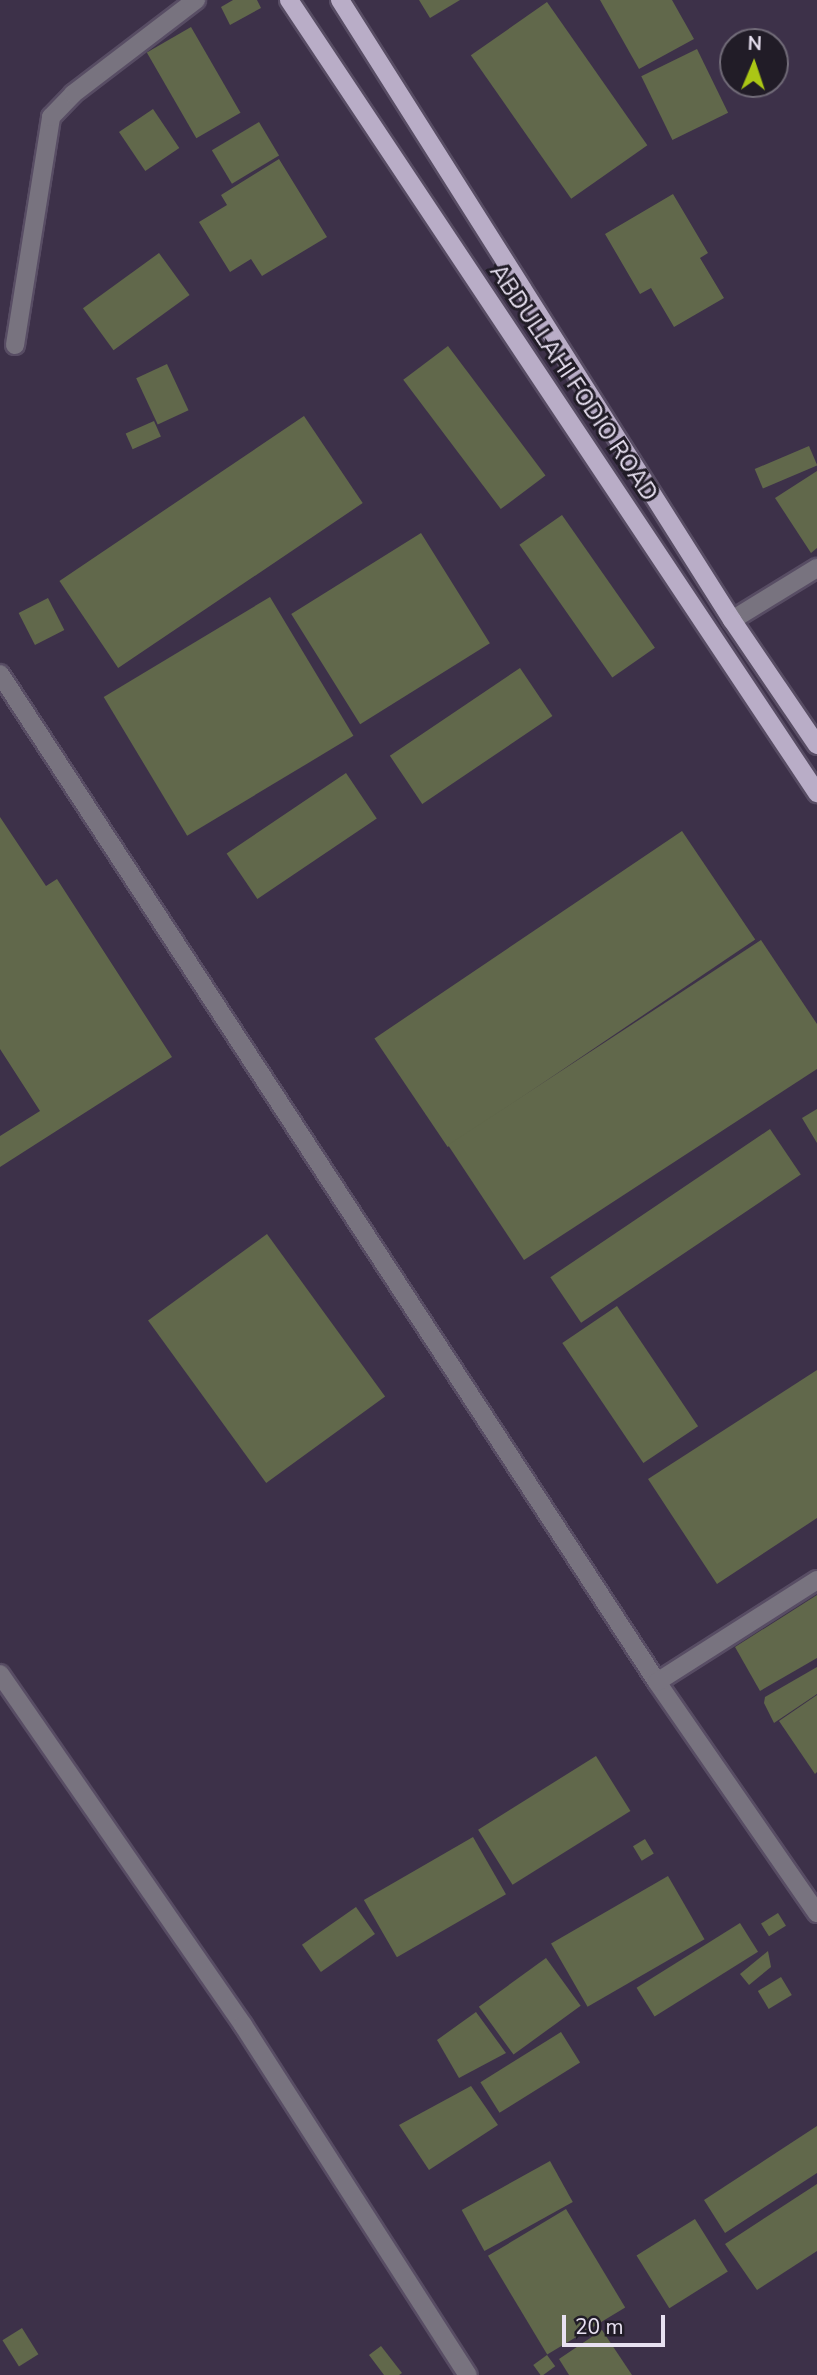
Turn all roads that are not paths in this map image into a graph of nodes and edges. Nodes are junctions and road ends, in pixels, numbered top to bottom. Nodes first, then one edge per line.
1 (197, 0) edge
2 (289, 0) edge
3 (340, 0) edge
4 (15, 345) dead end
5 (817, 568) edge
6 (732, 620) junction
7 (0, 674) edge
8 (817, 745) edge
9 (817, 793) edge
10 (817, 1580) edge
11 (0, 1674) edge
12 (657, 1682) junction
13 (817, 1913) edge
14 (468, 2375) edge

1 - 4 street
2 - 9 main road, ABDULLAHI FODIO ROAD
3 - 6 main road, ABDULLAHI FODIO ROAD
5 - 6 street
6 - 8 main road, ABDULLAHI FODIO ROAD
7 - 12 street
10 - 12 street
11 - 14 street
12 - 13 street

